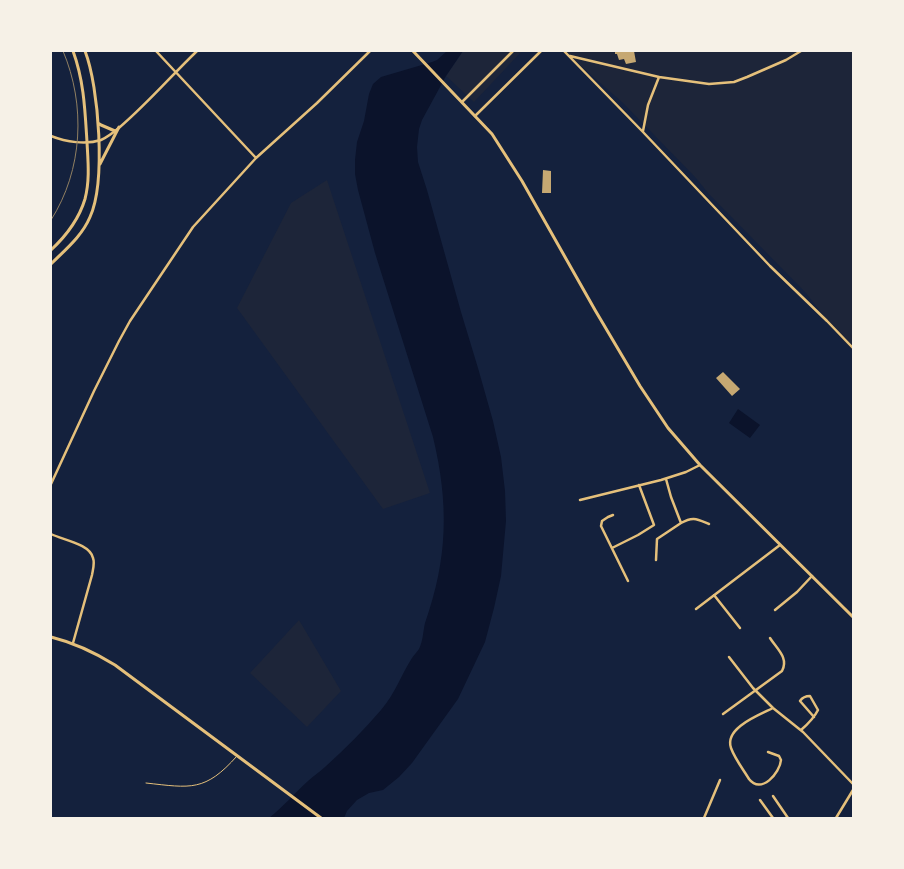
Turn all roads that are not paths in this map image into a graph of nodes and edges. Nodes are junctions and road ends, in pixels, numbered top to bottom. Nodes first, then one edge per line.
1 (73, 51) edge
2 (85, 51) edge
3 (156, 51) edge
4 (197, 51) edge
5 (370, 51) edge
6 (413, 51) edge
7 (513, 51) edge
8 (541, 51) edge
9 (560, 51) edge
10 (801, 51) edge
11 (566, 54) edge
12 (175, 73) junction
13 (659, 77) junction
14 (462, 102) junction
15 (475, 116) junction
16 (98, 123) junction
17 (119, 127) junction
18 (115, 131) junction
19 (643, 132) junction
20 (51, 136) edge
21 (99, 141) junction
22 (87, 142) junction
23 (256, 158) junction
24 (99, 168) junction
25 (51, 250) edge
26 (51, 264) edge
27 (853, 348) edge
28 (700, 465) junction
29 (666, 478) junction
30 (51, 484) edge
31 (639, 485) junction
32 (580, 500) dead end
33 (613, 515) dead end
34 (681, 523) junction
35 (709, 524) dead end
36 (51, 534) edge
37 (780, 545) junction
38 (612, 548) junction
39 (656, 560) dead end
40 (812, 576) junction
41 (628, 581) dead end
42 (714, 595) junction
43 (696, 609) dead end
44 (775, 610) dead end
45 (853, 617) edge
46 (740, 628) dead end
47 (51, 636) edge
48 (770, 638) dead end
49 (73, 643) junction
50 (729, 657) dead end
51 (756, 691) junction
52 (773, 708) junction
53 (722, 714) dead end
54 (814, 717) junction
55 (800, 730) junction
56 (768, 752) dead end
57 (238, 755) junction
58 (720, 780) dead end
59 (146, 783) dead end
60 (853, 784) edge
61 (853, 790) edge
62 (773, 796) dead end
63 (760, 800) dead end
64 (321, 818) edge
65 (704, 818) edge
66 (773, 818) edge
67 (788, 818) edge
68 (836, 818) edge

1 - 22 street
2 - 16 street
3 - 12 street
4 - 12 street
5 - 23 street
6 - 14 street
7 - 14 street
8 - 15 street
9 - 11 street
10 - 13 street
11 - 13 street
11 - 19 street
12 - 17 street
12 - 23 street
13 - 19 street
14 - 15 street
15 - 28 street
16 - 18 street
16 - 21 street
17 - 18 street
17 - 24 street
18 - 21 street
19 - 27 street
20 - 22 street
21 - 22 street
21 - 24 street
22 - 25 street
23 - 30 street
24 - 26 street
28 - 29 street
28 - 37 street
29 - 31 street
29 - 34 street
31 - 32 street
31 - 38 street
33 - 38 street
34 - 35 street
34 - 39 street
36 - 49 street
37 - 40 street
37 - 42 street
38 - 41 street
40 - 44 street
40 - 45 street
42 - 43 street
42 - 46 street
47 - 49 street
48 - 51 street
49 - 57 street
50 - 51 street
51 - 52 street
51 - 53 street
52 - 55 street
52 - 56 street
54 - 54 street
54 - 55 street
55 - 60 street
57 - 59 lane
57 - 64 street
58 - 65 street
61 - 68 street
62 - 67 street
63 - 66 street

